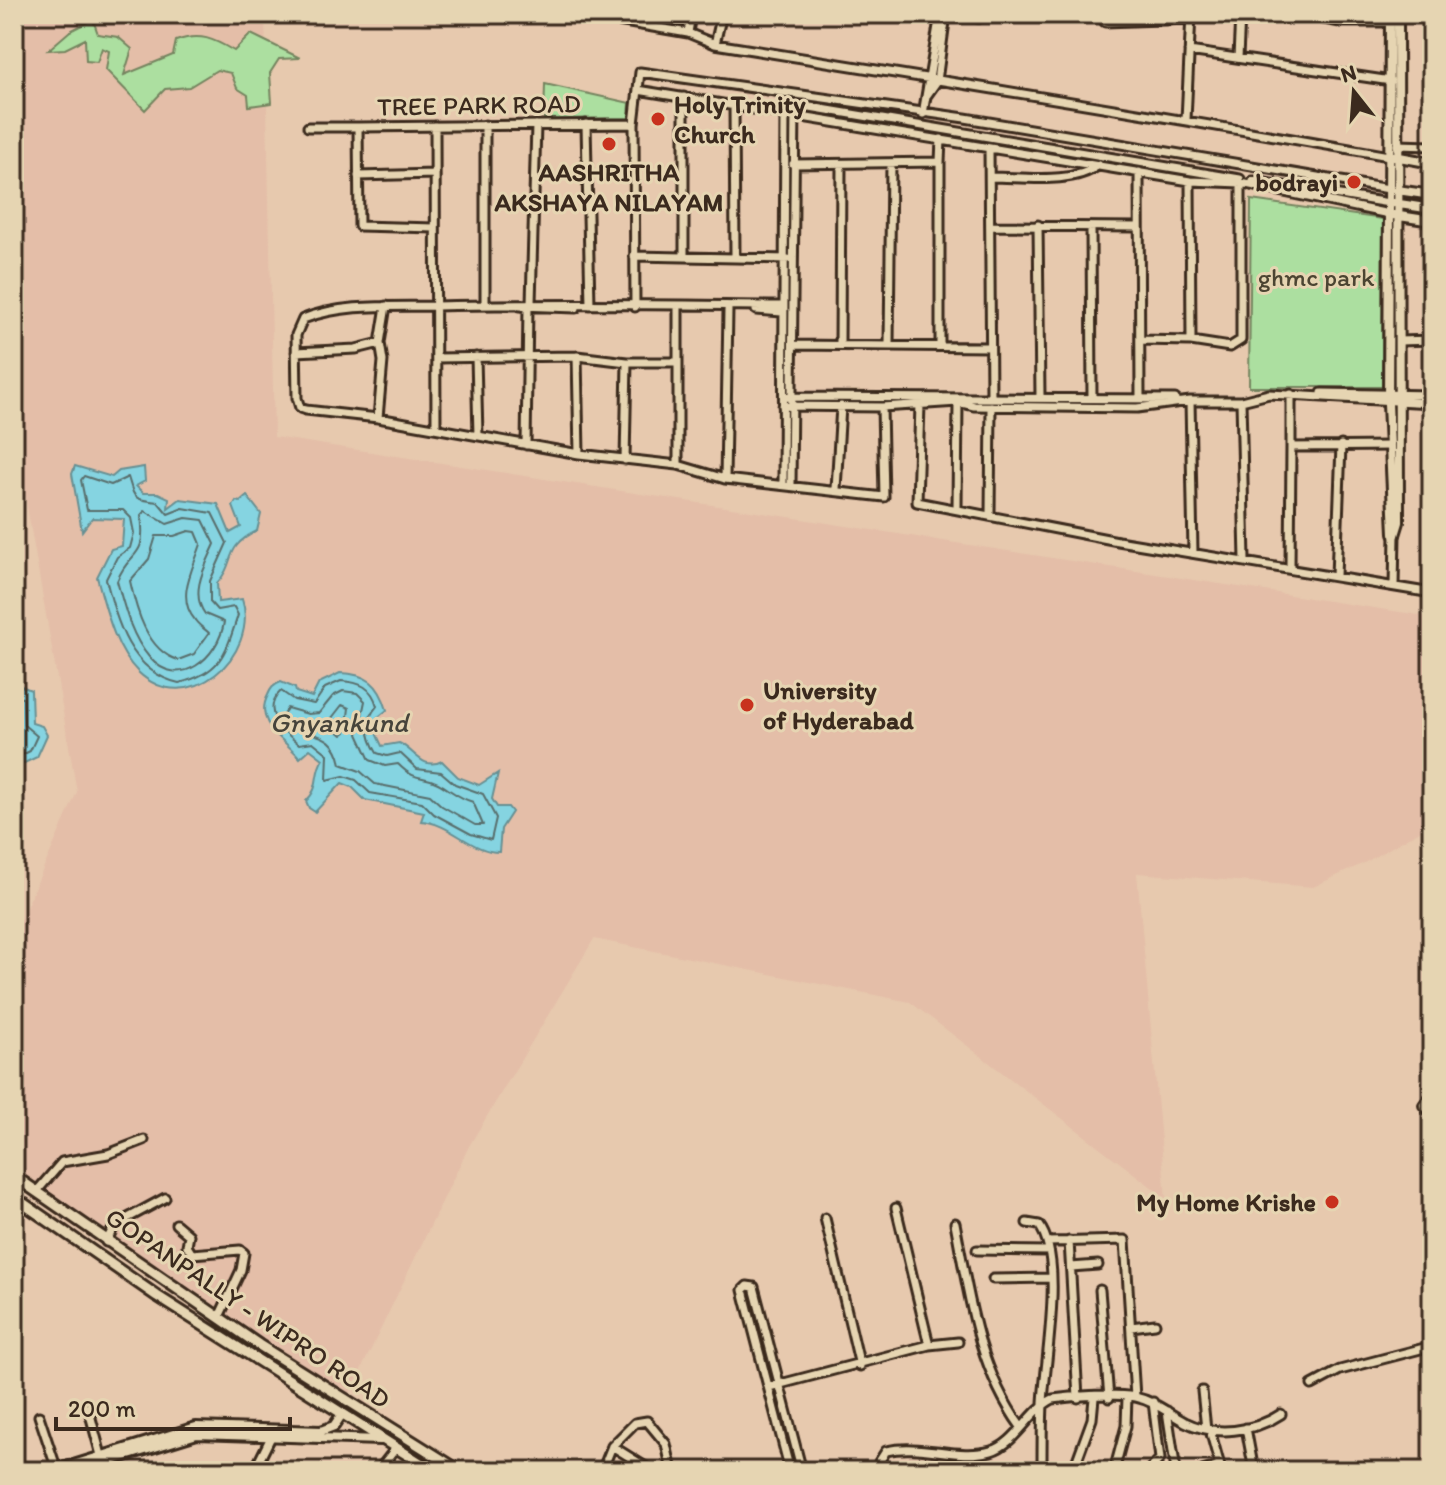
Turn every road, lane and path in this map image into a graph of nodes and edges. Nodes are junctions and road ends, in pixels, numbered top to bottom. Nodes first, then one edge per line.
1 (577, 14) edge
2 (691, 14) edge
3 (722, 14) edge
4 (945, 14) edge
5 (988, 14) edge
6 (1240, 14) edge
7 (1298, 14) edge
8 (1191, 17) edge
9 (1340, 18) edge
10 (1394, 18) edge
11 (1105, 22) dead end
12 (688, 33) junction
13 (715, 44) junction
14 (1189, 51) junction
15 (1238, 58) junction
16 (933, 80) junction
17 (1391, 81) junction
18 (638, 90) junction
19 (797, 95) junction
20 (684, 97) junction
21 (786, 103) junction
22 (734, 105) junction
23 (795, 110) junction
24 (923, 112) junction
25 (1186, 120) junction
26 (586, 124) junction
27 (634, 124) junction
28 (920, 124) junction
29 (485, 125) junction
30 (536, 125) junction
31 (435, 126) junction
32 (308, 127) dead end
33 (358, 127) junction
34 (918, 133) junction
35 (941, 139) junction
36 (1397, 145) junction
37 (1432, 146) edge
38 (989, 148) junction
39 (1393, 156) junction
40 (940, 162) junction
41 (891, 163) junction
42 (1432, 163) edge
43 (793, 164) junction
44 (841, 165) junction
45 (1099, 165) junction
46 (1139, 172) junction
47 (435, 174) junction
48 (358, 176) junction
49 (991, 177) junction
50 (1190, 181) junction
51 (1241, 183) junction
52 (1393, 190) junction
53 (1432, 195) edge
54 (1393, 203) junction
55 (1432, 209) edge
56 (1392, 215) junction
57 (1432, 221) edge
58 (1038, 225) junction
59 (991, 226) junction
60 (1091, 227) junction
61 (1139, 227) junction
62 (435, 228) junction
63 (634, 256) junction
64 (684, 256) junction
65 (735, 257) junction
66 (783, 259) junction
67 (794, 259) junction
68 (485, 304) junction
69 (590, 305) junction
70 (386, 306) junction
71 (435, 306) junction
72 (530, 306) junction
73 (635, 306) junction
74 (678, 309) junction
75 (783, 309) junction
76 (728, 310) junction
77 (793, 310) junction
78 (1140, 340) junction
79 (1432, 340) edge
80 (1191, 341) junction
81 (1399, 341) junction
82 (380, 343) junction
83 (793, 345) junction
84 (840, 345) junction
85 (889, 345) junction
86 (940, 346) junction
87 (990, 347) junction
88 (296, 352) junction
89 (577, 356) junction
90 (476, 357) junction
91 (527, 357) junction
92 (436, 358) junction
93 (627, 362) junction
94 (676, 362) junction
95 (1291, 394) junction
96 (1432, 395) edge
97 (991, 396) junction
98 (1040, 396) junction
99 (1092, 398) junction
100 (1140, 399) junction
101 (1399, 399) junction
102 (1388, 400) junction
103 (788, 401) junction
104 (1190, 401) junction
105 (1241, 401) junction
106 (958, 402) junction
107 (974, 402) junction
108 (1432, 403) edge
109 (920, 404) junction
110 (841, 406) junction
111 (991, 406) junction
112 (882, 407) junction
113 (378, 418) junction
114 (436, 428) junction
115 (478, 436) junction
116 (526, 445) junction
117 (1341, 445) junction
118 (1390, 446) junction
119 (1291, 447) junction
120 (579, 454) junction
121 (625, 460) junction
122 (678, 465) junction
123 (725, 479) junction
124 (787, 484) junction
125 (836, 489) junction
126 (957, 508) junction
127 (990, 514) junction
128 (1395, 535) junction
129 (1193, 552) junction
130 (1245, 560) junction
131 (1290, 568) junction
132 (1336, 576) junction
133 (1394, 586) junction
134 (1432, 593) edge
135 (1432, 1095) edge
136 (1432, 1114) edge
137 (144, 1140) dead end
138 (14, 1176) edge
139 (37, 1191) junction
140 (14, 1197) edge
141 (165, 1198) dead end
142 (896, 1208) dead end
143 (825, 1218) dead end
144 (955, 1223) dead end
145 (1027, 1223) dead end
146 (176, 1224) dead end
147 (1069, 1241) junction
148 (106, 1242) junction
149 (1048, 1246) junction
150 (977, 1250) dead end
151 (1098, 1265) dead end
152 (1071, 1267) junction
153 (1050, 1278) junction
154 (993, 1279) dead end
155 (1100, 1290) dead end
156 (196, 1303) junction
157 (208, 1311) junction
158 (187, 1315) junction
159 (219, 1317) junction
160 (200, 1324) junction
161 (1155, 1324) dead end
162 (1131, 1327) junction
163 (958, 1342) dead end
164 (929, 1345) junction
165 (1432, 1346) edge
166 (860, 1366) junction
167 (780, 1384) junction
168 (1312, 1385) dead end
169 (769, 1387) junction
170 (1202, 1391) dead end
171 (1131, 1397) junction
172 (1078, 1398) junction
173 (1094, 1398) junction
174 (1109, 1398) junction
175 (1153, 1402) junction
176 (1043, 1404) junction
177 (88, 1407) dead end
178 (1167, 1411) junction
179 (342, 1414) junction
180 (1281, 1414) dead end
181 (39, 1416) dead end
182 (1021, 1427) junction
183 (1246, 1428) junction
184 (1208, 1430) junction
185 (272, 1435) junction
186 (380, 1440) junction
187 (612, 1446) junction
188 (396, 1448) junction
189 (102, 1460) junction
190 (1220, 1469) edge
191 (55, 1470) edge
192 (77, 1471) edge
193 (254, 1471) edge
194 (378, 1471) edge
195 (433, 1471) edge
196 (460, 1471) edge
197 (602, 1471) edge
198 (652, 1471) edge
199 (672, 1471) edge
200 (790, 1471) edge
201 (802, 1471) edge
202 (879, 1471) edge
203 (1042, 1471) edge
204 (1073, 1471) edge
205 (1114, 1471) edge
206 (1148, 1471) edge
207 (1176, 1471) edge
208 (1202, 1471) edge
209 (1254, 1471) edge

1 - 12 street
2 - 12 street
3 - 13 street
4 - 5 street
4 - 16 street
6 - 15 street
7 - 9 street
8 - 11 street
8 - 14 street
9 - 10 street
10 - 17 street
10 - 36 street
12 - 13 street
13 - 16 street
14 - 15 street
14 - 25 street
15 - 17 street
16 - 24 street
16 - 25 street
17 - 39 street
18 - 20 street
18 - 21 street
18 - 27 street
19 - 21 street
19 - 23 street
19 - 24 street
20 - 22 street
20 - 64 street
21 - 22 street
21 - 23 street
21 - 66 street
22 - 65 street
23 - 28 street
23 - 34 street
23 - 43 street
24 - 28 street
24 - 52 street
25 - 39 street
26 - 27 street, TREE PARK ROAD
26 - 30 street, TREE PARK ROAD
26 - 69 street
27 - 63 street
28 - 34 street
28 - 54 street
29 - 30 street, TREE PARK ROAD
29 - 31 street, TREE PARK ROAD
29 - 68 street
30 - 72 street
31 - 33 street, TREE PARK ROAD
31 - 47 street
32 - 33 street
33 - 48 street, TREE PARK ROAD
34 - 35 street
35 - 38 street
35 - 40 street
36 - 37 street
36 - 39 street
38 - 45 street
38 - 49 street
39 - 42 street
39 - 52 street
40 - 41 street
40 - 86 street
41 - 44 street
41 - 85 street
43 - 44 street
43 - 67 street
44 - 84 street
45 - 46 street
45 - 49 street
46 - 50 street
46 - 61 street
47 - 48 street
47 - 62 street
48 - 62 street, TREE PARK ROAD
49 - 59 street
50 - 51 street
50 - 80 street
51 - 56 street
51 - 80 street
52 - 53 street
52 - 54 street
54 - 55 street
54 - 56 street
56 - 57 street
56 - 81 street
56 - 102 street
58 - 59 street
58 - 60 street
58 - 98 street
59 - 87 street
60 - 61 street
60 - 99 street
61 - 78 street
62 - 71 street
63 - 64 street
63 - 73 street
64 - 65 street
65 - 66 street
66 - 67 street
66 - 75 street
67 - 77 street
68 - 71 street
68 - 72 street
69 - 72 street
69 - 73 street
70 - 71 street
70 - 82 street
70 - 88 street
71 - 92 street
72 - 73 street
72 - 91 street
73 - 74 street
73 - 75 street
74 - 76 street
74 - 94 street
75 - 76 street
75 - 77 street
75 - 103 street
76 - 123 street
77 - 83 street
78 - 80 street
78 - 100 street
79 - 81 street
81 - 101 street
82 - 88 street
82 - 113 street
83 - 84 street
83 - 103 street
84 - 85 street
85 - 86 street
86 - 87 street
87 - 97 street
88 - 113 street
89 - 91 street
89 - 93 street
89 - 120 street
90 - 91 street
90 - 92 street
90 - 115 street
91 - 116 street
92 - 114 street
93 - 94 street
93 - 121 street
94 - 122 street
95 - 102 street
95 - 105 street
95 - 119 street
96 - 101 street
97 - 98 street
97 - 107 street
98 - 99 street
99 - 100 street
100 - 102 street
101 - 102 street
101 - 108 street
101 - 128 street
102 - 118 street
103 - 107 street
103 - 110 street
103 - 124 street
104 - 105 street
104 - 111 street
104 - 129 street
105 - 130 street
106 - 107 street
106 - 109 street
106 - 126 street
107 - 111 street
109 - 112 street
109 - 126 street
110 - 112 street
110 - 125 street
111 - 127 street
112 - 125 street
113 - 114 street
114 - 115 street
115 - 116 street
116 - 120 street
117 - 118 street
117 - 119 street
117 - 132 street
118 - 128 street
119 - 131 street
120 - 121 street
121 - 122 street
122 - 123 street
123 - 124 street
124 - 125 street
126 - 127 street
127 - 129 street
128 - 133 street
129 - 130 street
130 - 131 street
131 - 132 street
132 - 133 street
133 - 134 street
135 - 136 street
137 - 139 street
138 - 139 main road, GOPANPALLY - WIPRO ROAD
139 - 148 main road, GOPANPALLY - WIPRO ROAD
140 - 158 main road, GOPANPALLY - WIPRO ROAD
141 - 148 street
142 - 164 street
143 - 166 street
144 - 182 street
145 - 149 street
146 - 159 street
147 - 149 street
147 - 152 street
147 - 162 street
148 - 156 main road, GOPANPALLY - WIPRO ROAD
149 - 150 street
149 - 153 street
151 - 152 street
152 - 172 street
153 - 154 street
153 - 176 street
155 - 174 street
156 - 157 main road, GOPANPALLY - WIPRO ROAD
156 - 158 main road
157 - 159 main road, GOPANPALLY - WIPRO ROAD
157 - 160 main road
158 - 160 main road, GOPANPALLY - WIPRO ROAD
159 - 196 main road, GOPANPALLY - WIPRO ROAD
160 - 179 main road, GOPANPALLY - WIPRO ROAD
161 - 162 street
162 - 171 street
163 - 164 street
164 - 166 street
165 - 168 street
166 - 167 street
167 - 169 street
167 - 169 street
167 - 201 street
169 - 200 street
170 - 184 street
171 - 174 street
171 - 175 street
171 - 205 street
172 - 173 street
172 - 176 street
173 - 174 street
173 - 204 street
175 - 178 street
175 - 206 street
176 - 182 street
176 - 203 street
177 - 189 street
178 - 184 street
178 - 207 street
179 - 186 main road, GOPANPALLY - WIPRO ROAD
179 - 189 street
180 - 183 street
181 - 191 street
182 - 202 street
183 - 184 street
183 - 209 street
184 - 190 street
185 - 186 street
185 - 189 street
185 - 193 street
186 - 188 main road, GOPANPALLY - WIPRO ROAD
187 - 197 street
187 - 198 street
187 - 199 street
188 - 194 street
188 - 195 main road, GOPANPALLY - WIPRO ROAD
189 - 191 street
189 - 192 street
190 - 208 street

